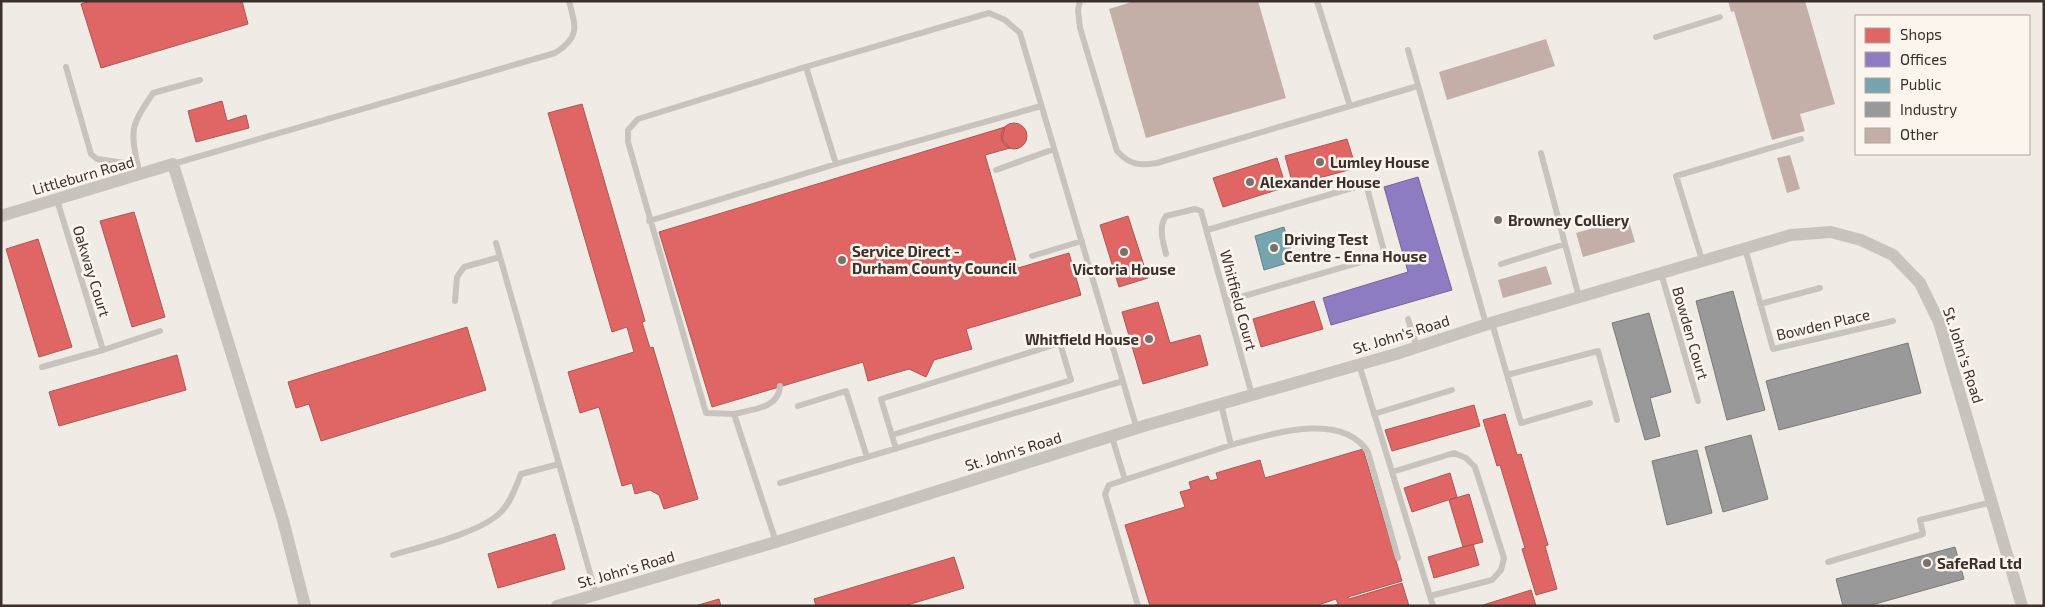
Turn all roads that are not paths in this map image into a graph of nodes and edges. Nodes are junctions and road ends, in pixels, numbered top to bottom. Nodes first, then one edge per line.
1 (569, 1) edge
2 (1080, 1) edge
3 (1317, 1) edge
4 (1720, 17) dead end
5 (1656, 37) dead end
6 (1408, 50) dead end
7 (66, 67) dead end
8 (806, 67) junction
9 (200, 80) dead end
10 (1418, 86) junction
11 (1041, 106) junction
12 (1350, 106) junction
13 (1801, 139) dead end
14 (1054, 149) junction
15 (1541, 153) dead end
16 (173, 164) junction
17 (836, 164) junction
18 (139, 170) junction
19 (996, 170) dead end
20 (57, 200) junction
21 (1, 216) edge
22 (650, 221) junction
23 (1207, 230) junction
24 (1082, 241) junction
25 (496, 243) dead end
26 (1565, 244) junction
27 (1745, 248) junction
28 (1166, 254) dead end
29 (1032, 256) dead end
30 (500, 257) junction
31 (1702, 260) junction
32 (1501, 264) dead end
33 (1660, 272) junction
34 (1820, 288) dead end
35 (1579, 296) junction
36 (455, 301) dead end
37 (1227, 302) junction
38 (1760, 304) junction
39 (1408, 319) dead end
40 (1893, 321) dead end
41 (1489, 323) junction
42 (160, 331) dead end
43 (1417, 347) junction
44 (103, 350) junction
45 (1359, 364) junction
46 (42, 366) dead end
47 (1507, 375) junction
48 (1123, 381) junction
49 (780, 386) dead end
50 (1452, 390) dead end
51 (1252, 395) junction
52 (1698, 401) dead end
53 (1590, 403) dead end
54 (1221, 404) junction
55 (798, 406) dead end
56 (734, 414) junction
57 (1374, 414) junction
58 (1617, 420) dead end
59 (1138, 429) junction
60 (892, 435) dead end
61 (1112, 437) junction
62 (1231, 446) junction
63 (896, 449) junction
64 (867, 457) junction
65 (559, 464) junction
66 (1392, 472) junction
67 (1125, 480) junction
68 (780, 483) dead end
69 (1992, 502) junction
70 (776, 542) junction
71 (393, 555) dead end
72 (1398, 558) dead end
73 (1828, 562) dead end
74 (596, 594) junction
75 (1430, 596) junction
76 (305, 606) edge
77 (557, 606) edge
78 (1138, 606) edge
79 (1433, 606) edge
80 (2022, 606) edge

1 - 16 lane
2 - 12 lane
3 - 12 lane
4 - 5 lane
6 - 10 lane
7 - 18 lane
8 - 11 lane
8 - 17 lane
8 - 22 lane
9 - 18 lane
10 - 12 lane
10 - 41 lane
11 - 14 lane
11 - 17 lane
13 - 31 lane
14 - 19 lane
14 - 24 lane
15 - 26 lane
16 - 18 street, Littleburn Road
16 - 76 street
17 - 22 lane
18 - 20 street, Littleburn Road
20 - 21 street, Littleburn Road
20 - 44 lane, Oakway Court
22 - 56 lane
23 - 28 lane, Whitfield Court
23 - 37 lane, Whitfield Court
23 - 37 lane
24 - 29 lane
24 - 48 lane
25 - 30 lane
26 - 32 lane
26 - 35 lane
27 - 31 street, St. John's Road
27 - 38 lane, Bowden Place
27 - 69 street, St. John's Road
30 - 36 lane
30 - 65 lane
31 - 33 street, St. John's Road
33 - 35 street, St. John's Road
33 - 52 lane, Bowden Court
34 - 38 lane
35 - 41 street, St. John's Road
37 - 51 lane, Whitfield Court
38 - 40 lane, Bowden Place
39 - 43 lane
41 - 43 street, St. John's Road
41 - 47 lane
42 - 44 lane
43 - 45 street, St. John's Road
44 - 46 lane
45 - 51 street, St. John's Road
45 - 57 lane
47 - 53 lane
47 - 58 lane
48 - 59 lane
48 - 63 lane
49 - 56 lane
50 - 57 lane
51 - 54 street, St. John's Road
54 - 59 street, St. John's Road
54 - 62 lane
55 - 64 lane
56 - 70 lane
57 - 66 lane
59 - 61 street, St. John's Road
60 - 63 lane
61 - 67 lane
61 - 70 street, St. John's Road
62 - 67 lane
62 - 72 lane
63 - 64 lane
64 - 68 lane
65 - 71 lane
65 - 74 lane
66 - 75 lane
66 - 75 lane
67 - 78 lane
69 - 73 lane
69 - 80 street, St. John's Road
70 - 74 street, St. John's Road
74 - 77 street, St. John's Road
75 - 79 lane

